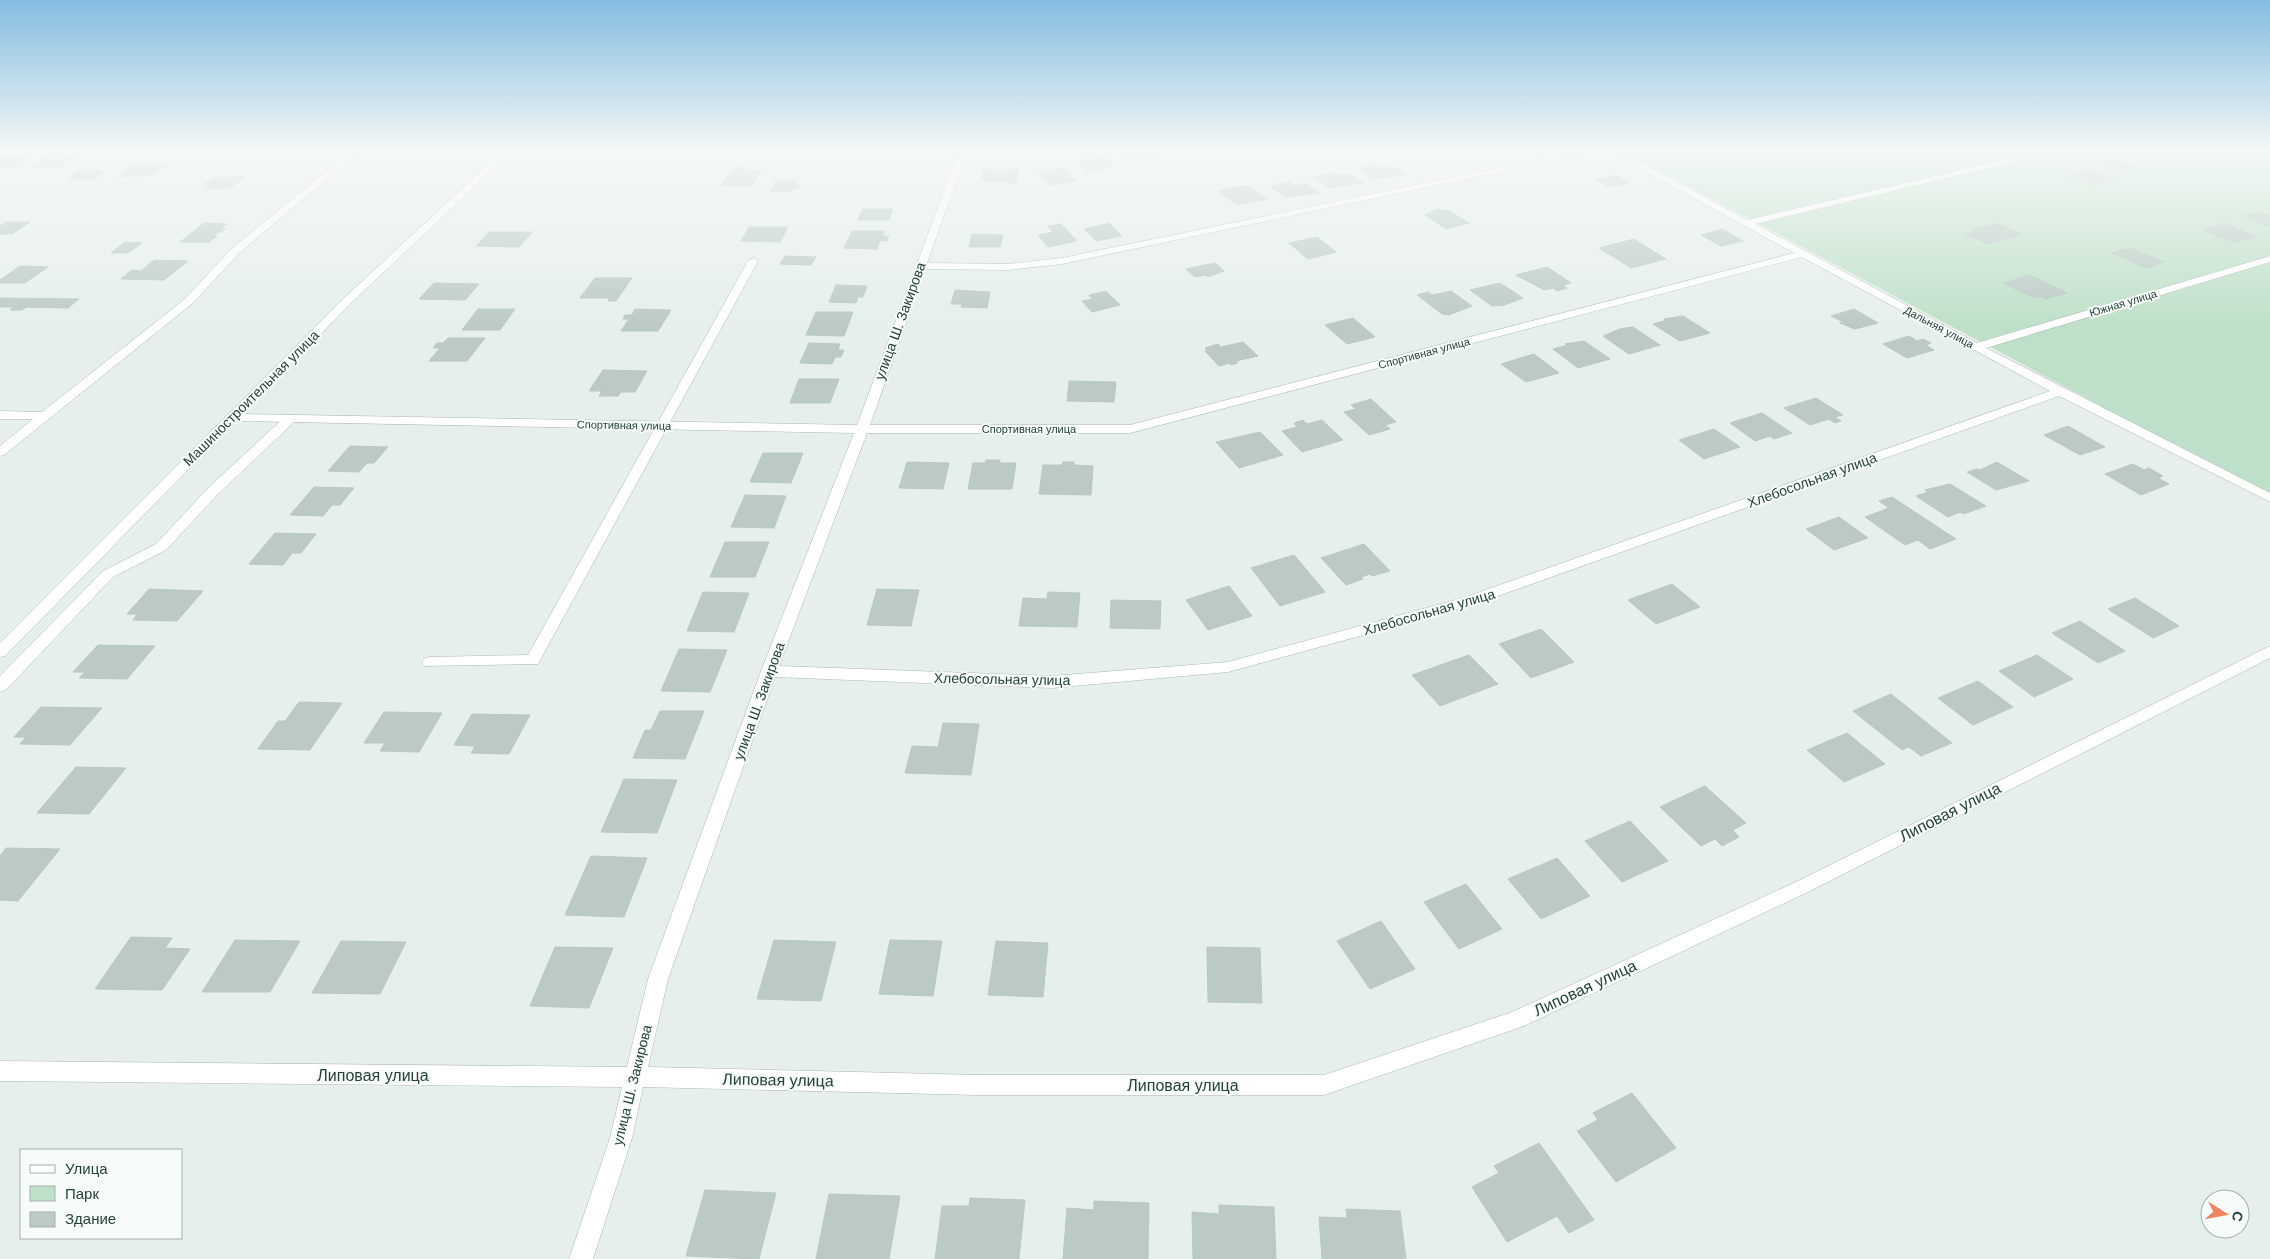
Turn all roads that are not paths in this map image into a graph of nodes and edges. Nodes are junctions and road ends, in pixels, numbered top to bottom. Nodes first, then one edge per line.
1 (285, 210) edge
2 (445, 210) edge
3 (941, 210) edge
4 (1310, 210) edge
5 (1720, 210) edge
6 (1806, 210) edge
7 (1746, 224) junction
8 (1803, 254) junction
9 (2270, 259) edge
10 (753, 261) dead end
11 (920, 266) junction
12 (1976, 347) junction
13 (2060, 392) junction
14 (0, 415) edge
15 (45, 416) junction
16 (232, 417) junction
17 (290, 419) junction
18 (662, 425) junction
19 (862, 429) junction
20 (0, 452) edge
21 (2270, 498) edge
22 (2270, 651) edge
23 (0, 652) edge
24 (430, 662) dead end
25 (769, 671) junction
26 (0, 686) edge
27 (0, 1071) edge
28 (635, 1076) junction
29 (581, 1259) edge

1 - 15 street
2 - 16 street, Машиностроительная улица
3 - 11 street, улица Ш. Закирова
4 - 11 street
5 - 7 street, Дальняя улица
6 - 7 street
7 - 8 street, Дальняя улица
8 - 12 street, Дальняя улица
8 - 19 street, Спортивная улица
9 - 12 street, Южная улица
10 - 18 street
11 - 19 street, улица Ш. Закирова
12 - 13 street, Дальняя улица
13 - 21 street, Дальняя улица
13 - 25 street, Хлебосольная улица
14 - 15 street
15 - 20 street
16 - 17 street, Спортивная улица
16 - 23 street, Машиностроительная улица
17 - 18 street, Спортивная улица
17 - 26 street
18 - 19 street, Спортивная улица
18 - 24 street
19 - 25 street, улица Ш. Закирова
22 - 28 street, Липовая улица
25 - 28 street, улица Ш. Закирова
27 - 28 street, Липовая улица
28 - 29 street, улица Ш. Закирова

